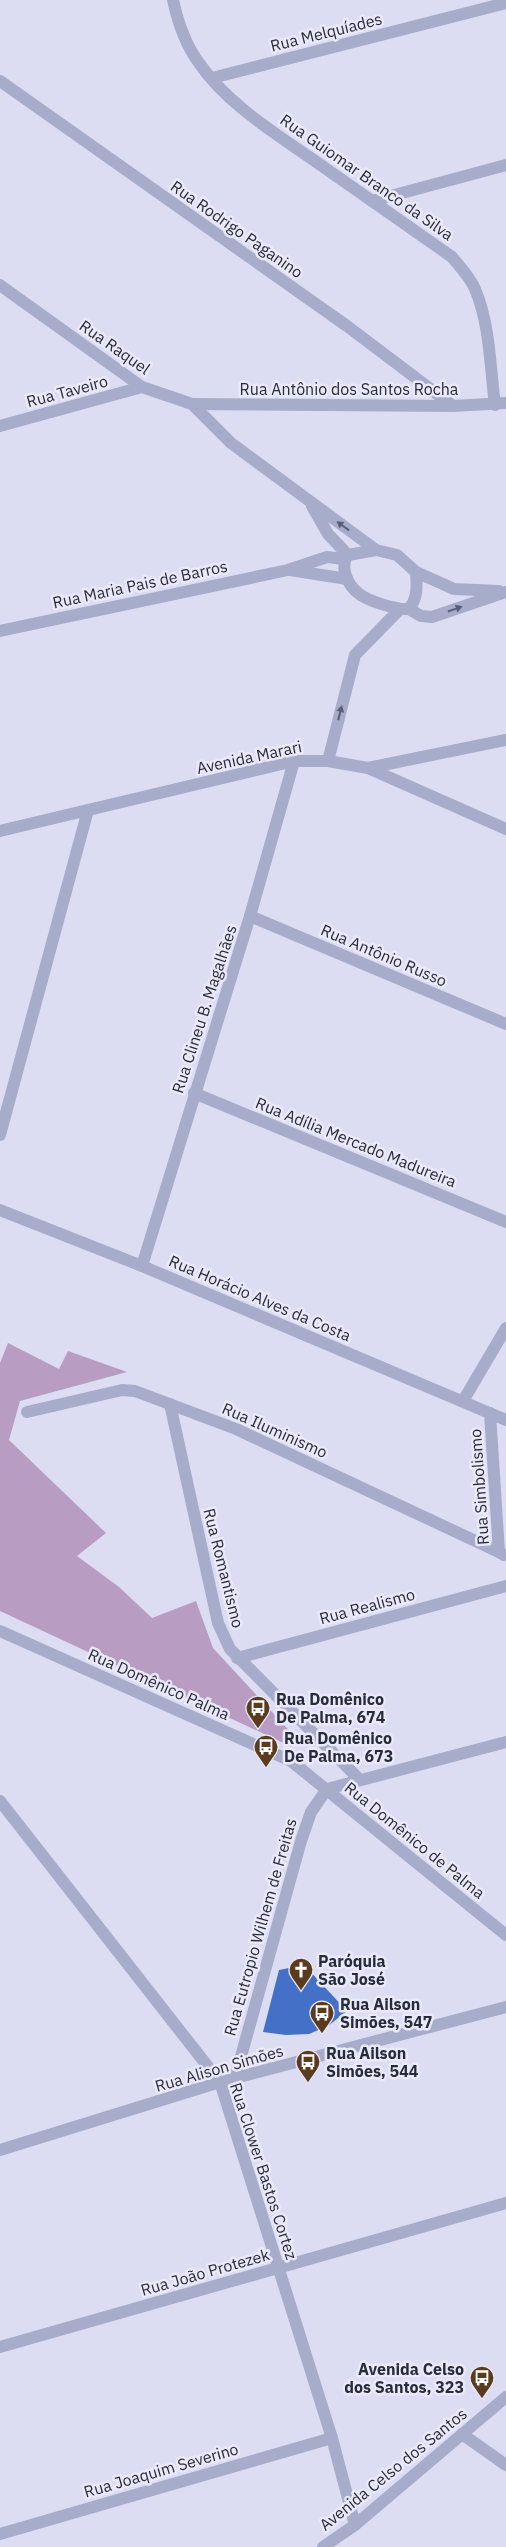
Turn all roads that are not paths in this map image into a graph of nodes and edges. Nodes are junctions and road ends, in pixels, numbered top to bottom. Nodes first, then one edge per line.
1 (173, 0) edge
2 (506, 3) edge
3 (212, 78) junction
4 (0, 81) edge
5 (506, 164) edge
6 (372, 201) junction
7 (0, 285) edge
8 (142, 387) junction
9 (192, 404) junction
10 (500, 404) edge
11 (453, 406) junction
12 (0, 426) edge
13 (309, 501) junction
14 (376, 550) junction
15 (346, 557) junction
16 (288, 570) junction
17 (416, 572) junction
18 (347, 579) junction
19 (506, 591) edge
20 (405, 609) junction
21 (0, 631) edge
22 (506, 740) edge
23 (294, 761) junction
24 (328, 761) junction
25 (368, 768) junction
26 (88, 810) junction
27 (506, 829) edge
28 (0, 831) edge
29 (250, 916) junction
30 (506, 1024) edge
31 (194, 1093) junction
32 (0, 1135) edge
33 (0, 1210) edge
34 (506, 1222) edge
35 (142, 1266) junction
36 (506, 1328) edge
37 (463, 1401) junction
38 (170, 1404) junction
39 (27, 1412) dead end
40 (490, 1413) junction
41 (506, 1420) edge
42 (502, 1554) edge
43 (506, 1586) edge
44 (0, 1631) edge
45 (237, 1658) junction
46 (506, 1742) edge
47 (359, 1779) junction
48 (327, 1789) junction
49 (0, 1801) edge
50 (506, 1935) edge
51 (506, 2007) edge
52 (235, 2078) junction
53 (220, 2082) junction
54 (0, 2150) edge
55 (506, 2203) edge
56 (278, 2268) junction
57 (0, 2347) edge
58 (506, 2396) edge
59 (462, 2434) junction
60 (332, 2438) junction
61 (506, 2465) edge
62 (355, 2524) junction
63 (0, 2534) edge
64 (323, 2547) edge

1 - 3 street, Rua Guiomar Branco da Silva
2 - 3 street, Rua Melquíades
3 - 6 street, Rua Guiomar Branco da Silva
4 - 11 street, Rua Rodrigo Paganino
5 - 6 street
6 - 10 street, Rua Guiomar Branco da Silva
7 - 8 street, Rua Raquel
8 - 9 street, Rua Raquel
8 - 12 street, Rua Taveiro
9 - 11 street, Rua Antônio dos Santos Rocha
9 - 13 street, Rua Raquel
10 - 11 street, Rua Antônio dos Santos Rocha
14 -> 13 street, Rua Raquel
13 - 15 street, Rua Raquel
14 - 15 street
14 - 17 street
15 - 16 street, Rua Maria Pais de Barros
15 - 18 street
16 - 18 street, Rua Maria Pais de Barros
16 - 21 street, Rua Maria Pais de Barros
17 - 19 street
17 - 20 street
18 - 20 street
20 -> 19 street
24 -> 20 street
22 - 25 street, Avenida Marari
23 - 24 street, Avenida Marari
23 - 26 street, Avenida Marari
23 - 29 street, Rua Clineu B. Magalhães
24 - 25 street, Avenida Marari
25 - 27 street
26 - 28 street, Avenida Marari
26 - 32 street
29 - 30 street, Rua Antônio Russo
29 - 31 street, Rua Clineu B. Magalhães
31 - 34 street, Rua Adília Mercado Madureira
31 - 35 street, Rua Clineu B. Magalhães
33 - 35 street, Rua Horácio Alves da Costa
35 - 37 street, Rua Horácio Alves da Costa
36 - 37 street
37 - 40 street, Rua Horácio Alves da Costa
38 - 39 street, Rua Iluminismo
38 - 42 street, Rua Iluminismo
38 - 45 street, Rua Romantismo
40 - 41 street, Rua Horácio Alves da Costa
40 - 42 street, Rua Simbolismo
43 - 45 street, Rua Realismo
44 - 48 street, Rua Domênico Palma
45 - 47 street, Rua Romantismo
46 - 47 street
47 - 48 street
48 - 50 street, Rua Domênico de Palma
48 - 52 street, Rua Eutropio Wilhem de Freitas
49 - 53 street, Rua Clower Bastos Cortez
51 - 52 street, Rua Alison Simões
52 - 53 street, Rua Alison Simões
53 - 54 street, Rua Alison Simões
53 - 56 street, Rua Clower Bastos Cortez
55 - 56 street, Rua João Protezek
56 - 57 street, Rua João Protezek
56 - 60 street, Rua Clower Bastos Cortez
58 - 59 street, Avenida Celso dos Santos
59 - 61 street
59 - 62 street, Avenida Celso dos Santos
60 - 62 street, Rua Clower Bastos Cortez
60 - 63 street, Rua Joaquim Severino
62 - 64 street, Avenida Celso dos Santos

